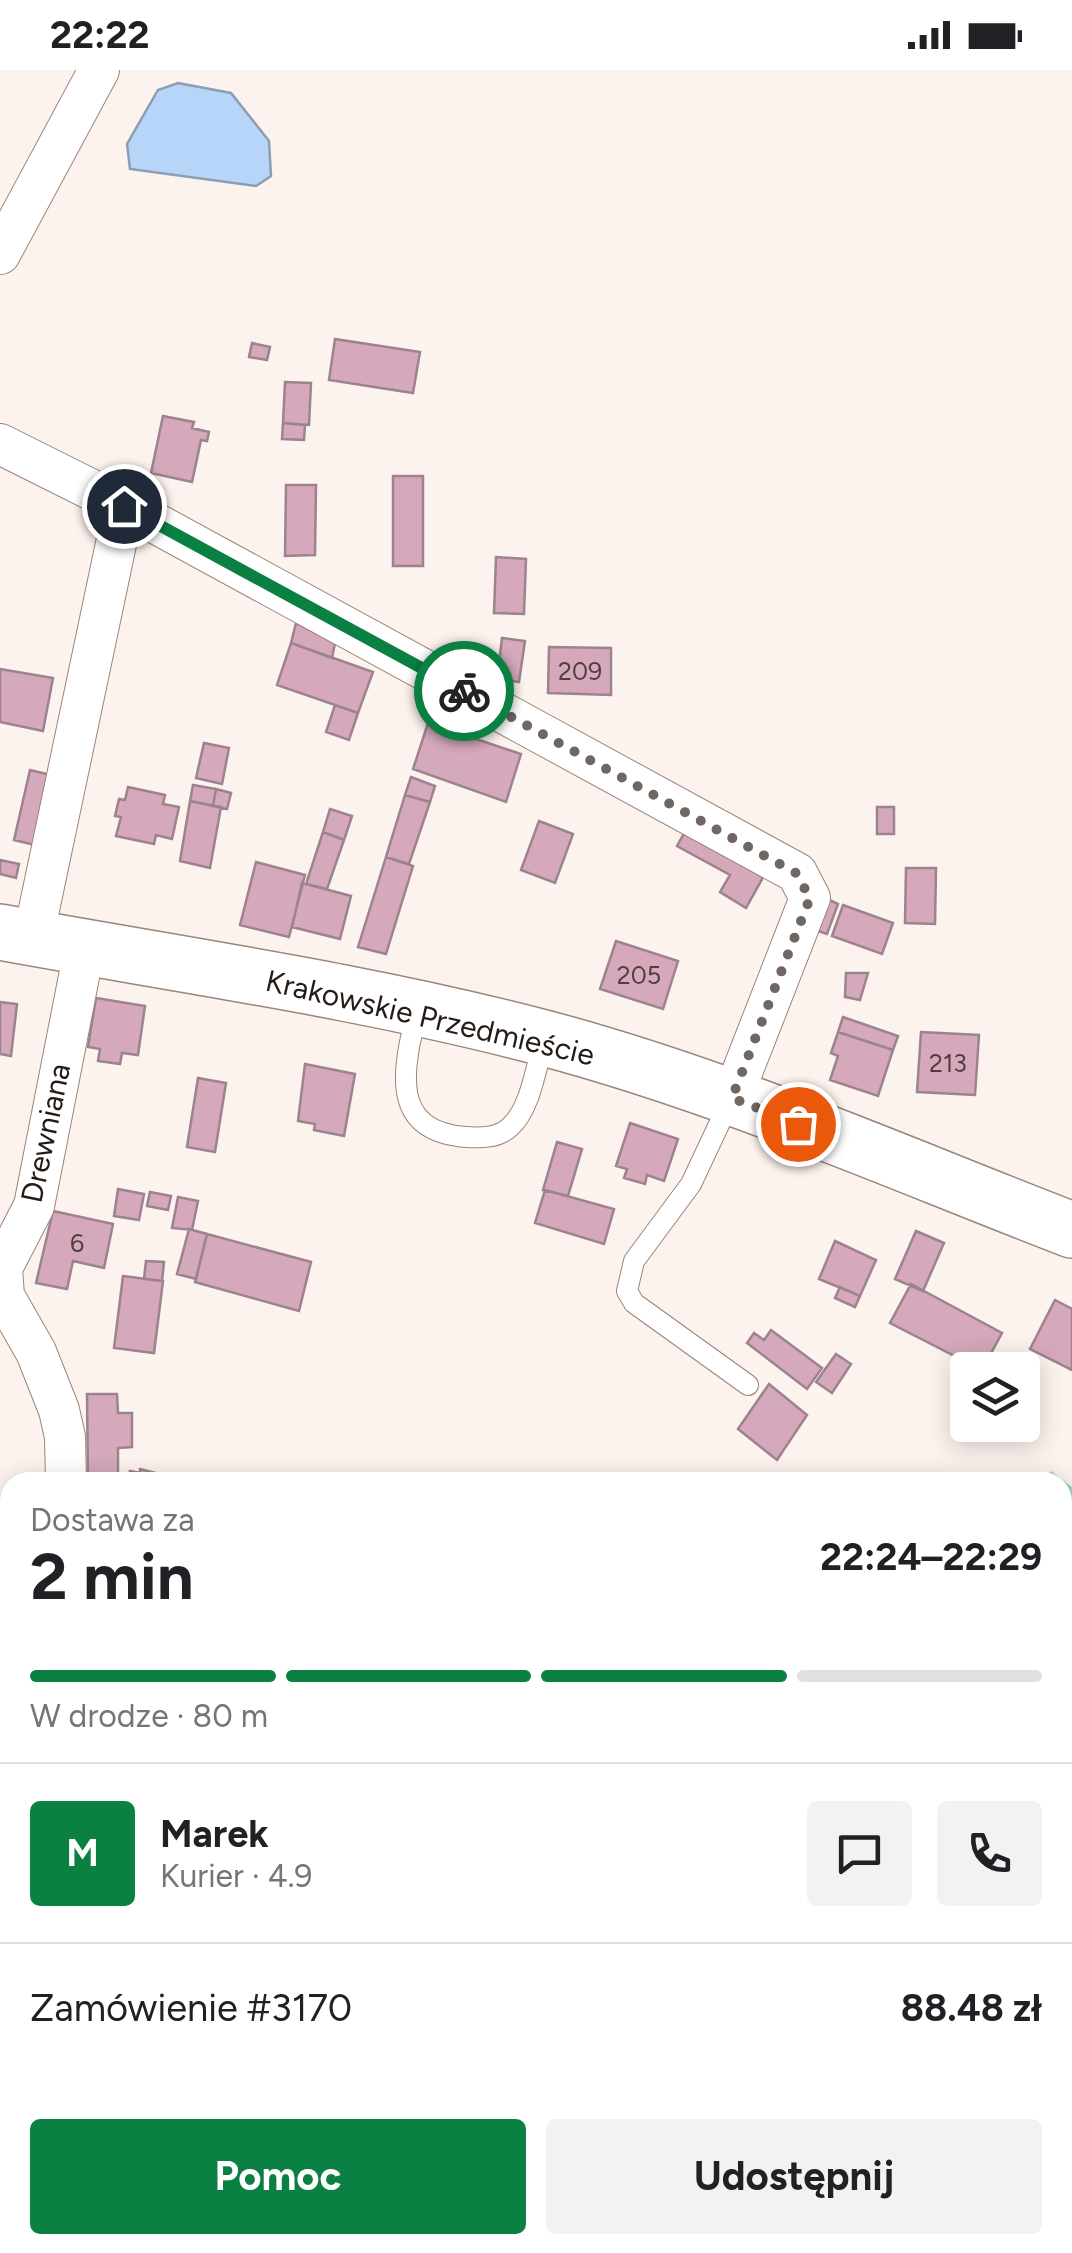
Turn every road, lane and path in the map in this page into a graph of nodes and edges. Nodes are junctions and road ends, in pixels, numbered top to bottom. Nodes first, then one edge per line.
1 (99, 70) edge
2 (0, 254) edge
3 (0, 444) edge
4 (124, 506) junction
5 (40, 939) edge
6 (417, 1009) junction
7 (545, 1038) junction
8 (732, 1098) junction
9 (1072, 1230) edge
10 (1, 1270) edge
11 (748, 1385) dead end
12 (66, 1472) edge

1 - 2 street
3 - 4 street
4 - 5 street, Drewniana
4 - 8 street
5 - 6 main road, Krakowskie Przedmieście
5 - 10 street, Drewniana
6 - 7 main road, Krakowskie Przedmieście
6 - 7 lane
7 - 8 main road, Krakowskie Przedmieście
8 - 9 main road, Krakowskie Przedmieście
8 - 11 lane
10 - 12 street, Drewniana

